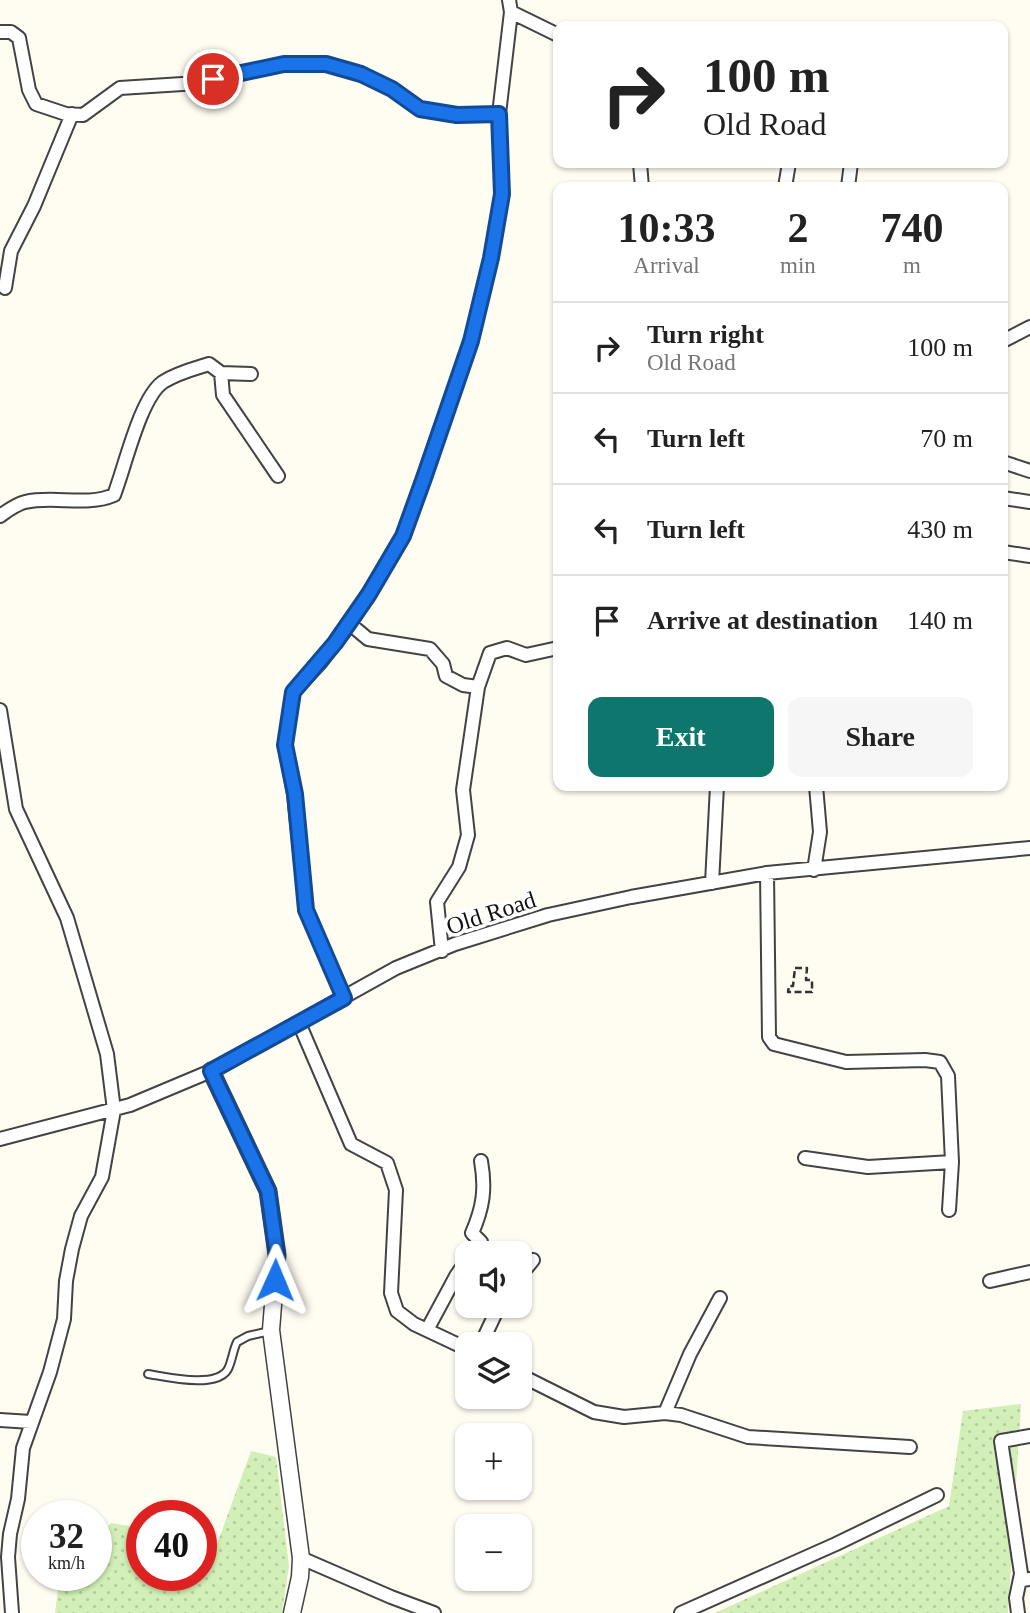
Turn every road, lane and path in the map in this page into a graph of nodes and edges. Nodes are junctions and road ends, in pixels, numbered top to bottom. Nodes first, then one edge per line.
1 (510, 6) edge
2 (0, 32) edge
3 (553, 32) edge
4 (72, 114) junction
5 (499, 114) junction
6 (5, 288) dead end
7 (1030, 327) edge
8 (1008, 338) edge
9 (221, 373) junction
10 (251, 374) dead end
11 (1008, 463) edge
12 (1030, 471) edge
13 (278, 476) dead end
14 (1008, 499) edge
15 (1030, 502) edge
16 (0, 516) edge
17 (1008, 553) edge
18 (1030, 556) edge
19 (350, 624) junction
20 (553, 649) edge
21 (478, 687) junction
22 (0, 710) edge
23 (717, 791) edge
24 (816, 791) edge
25 (1030, 848) edge
26 (814, 870) junction
27 (767, 873) junction
28 (712, 883) junction
29 (442, 951) junction
30 (788, 992) joint
31 (344, 998) junction
32 (299, 1023) junction
33 (211, 1071) junction
34 (114, 1110) junction
35 (0, 1139) edge
36 (805, 1158) dead end
37 (481, 1161) dead end
38 (952, 1162) junction
39 (949, 1210) dead end
40 (481, 1241) edge
41 (1030, 1272) edge
42 (455, 1278) edge
43 (990, 1281) dead end
44 (720, 1298) dead end
45 (427, 1329) junction
46 (271, 1330) junction
47 (455, 1343) edge
48 (148, 1374) dead end
49 (532, 1381) edge
50 (665, 1413) junction
51 (0, 1419) edge
52 (31, 1422) junction
53 (1030, 1436) edge
54 (910, 1447) dead end
55 (937, 1495) dead end
56 (300, 1558) junction
57 (1026, 1577) edge
58 (12, 1613) edge
59 (292, 1613) edge
60 (434, 1613) edge
61 (681, 1613) edge
62 (1018, 1613) edge

1 - 3 street
1 - 5 street
2 - 4 street
4 - 5 street
4 - 6 street
5 - 19 street
7 - 8 street
9 - 10 street
9 - 13 street
9 - 16 street
11 - 12 street
14 - 15 street
17 - 18 street
19 - 21 street
19 - 31 street
20 - 21 street
21 - 29 street
22 - 34 street
23 - 28 street
24 - 26 street
25 - 26 street, Old Road
26 - 27 street, Old Road
27 - 28 street, Old Road
27 - 38 street
28 - 29 street, Old Road
29 - 31 street, Old Road
30 - 30 path
31 - 32 street, Old Road
32 - 33 street, Old Road
32 - 45 street
33 - 34 street, Old Road
33 - 46 street
34 - 35 street, Old Road
34 - 52 street
36 - 38 street
37 - 40 street
38 - 39 street
41 - 43 street
42 - 45 street
44 - 50 street
45 - 47 street
46 - 48 lane
46 - 56 street
49 - 50 street
50 - 54 street
51 - 52 street
52 - 58 street
53 - 57 street
55 - 61 street
56 - 59 street
56 - 60 street
57 - 62 street

